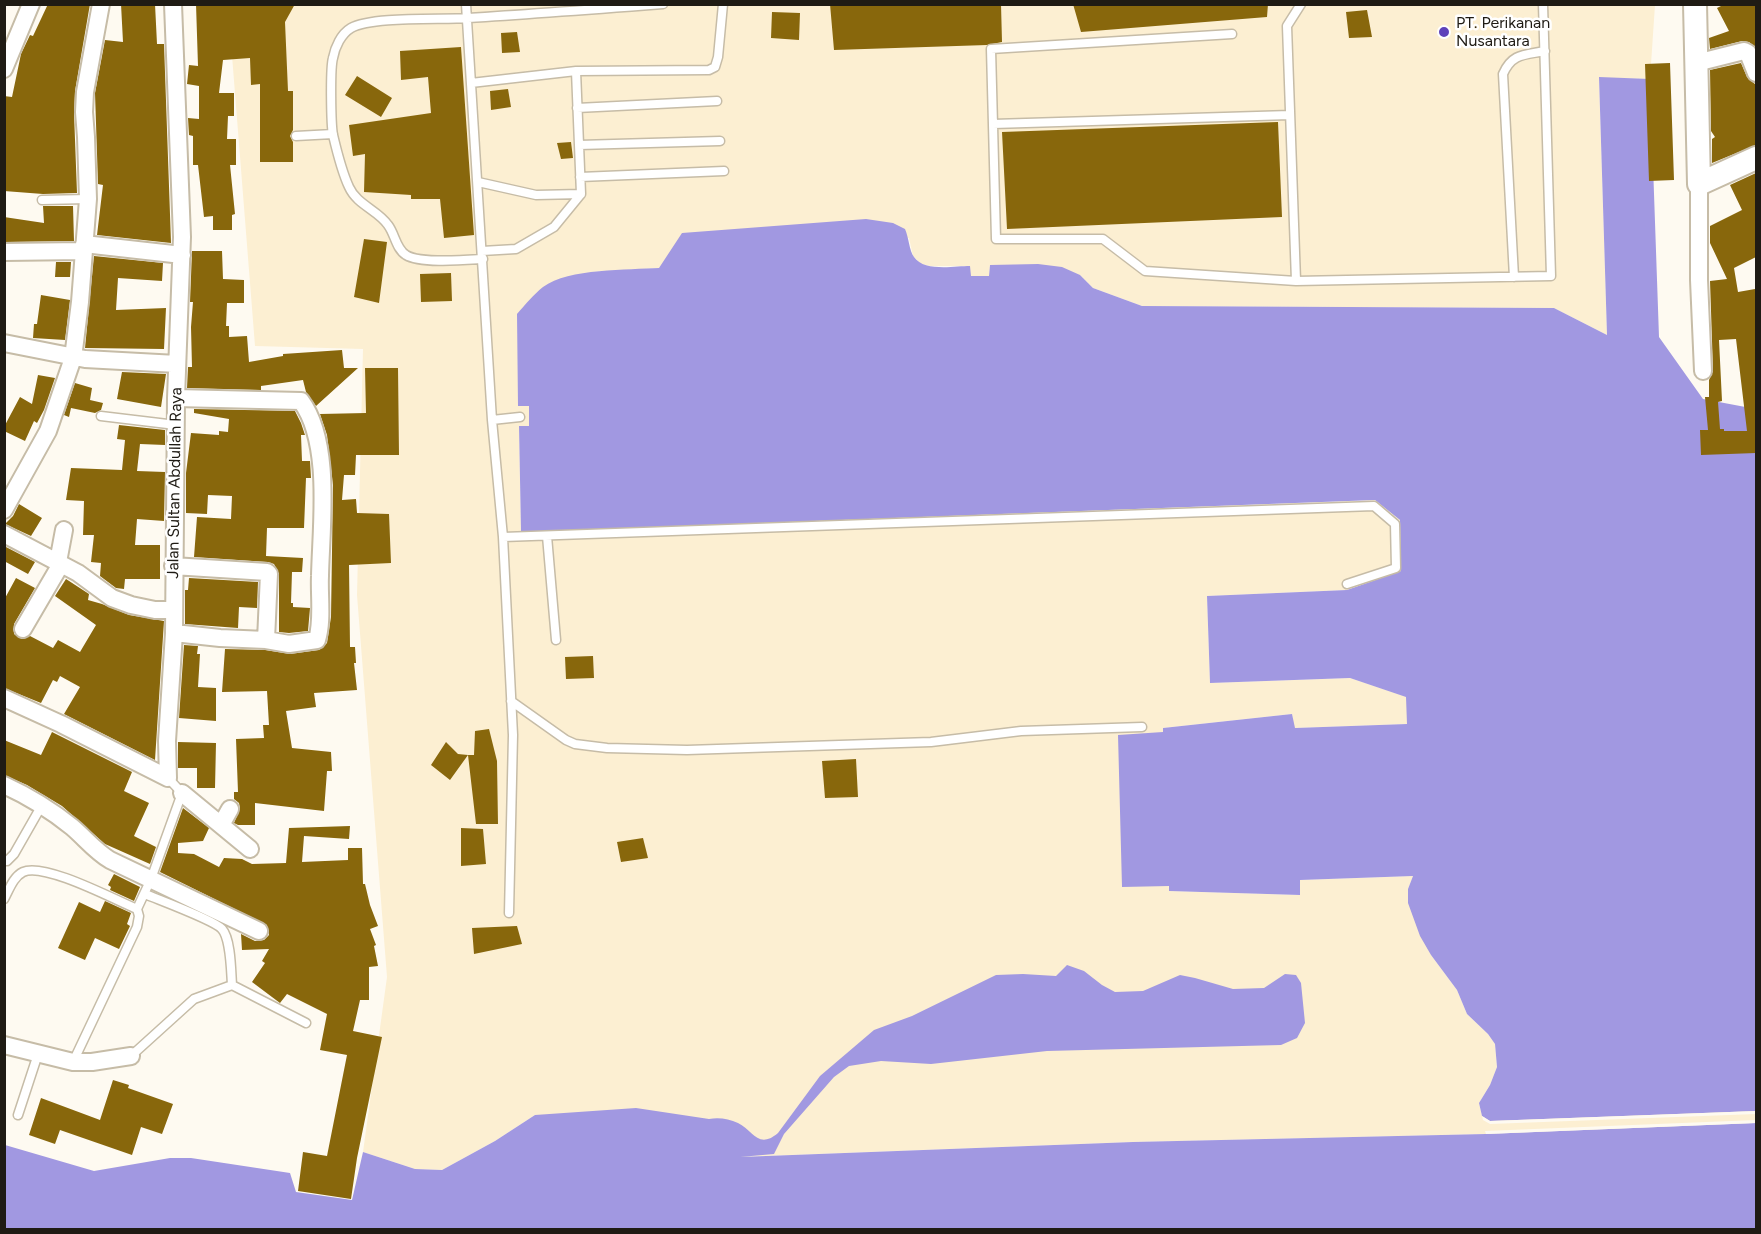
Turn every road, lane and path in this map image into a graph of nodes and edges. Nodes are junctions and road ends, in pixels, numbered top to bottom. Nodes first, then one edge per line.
1 (31, 4) edge
2 (101, 4) edge
3 (173, 4) edge
4 (466, 4) edge
5 (663, 4) edge
6 (723, 4) edge
7 (1301, 4) edge
8 (1543, 4) edge
9 (1695, 4) edge
10 (466, 18) junction
11 (1232, 34) dead end
12 (1545, 51) junction
13 (1696, 63) junction
14 (4, 69) edge
15 (576, 71) junction
16 (1756, 73) edge
17 (471, 83) junction
18 (717, 101) dead end
19 (577, 108) junction
20 (1290, 115) junction
21 (993, 124) junction
22 (333, 134) junction
23 (296, 136) dead end
24 (720, 141) dead end
25 (579, 145) junction
26 (1756, 159) edge
27 (724, 171) dead end
28 (580, 177) junction
29 (478, 182) junction
30 (1699, 184) junction
31 (581, 194) junction
32 (88, 199) junction
33 (42, 200) dead end
34 (84, 248) junction
35 (4, 252) edge
36 (182, 255) junction
37 (483, 255) junction
38 (1514, 277) junction
39 (1296, 281) junction
40 (4, 344) edge
41 (73, 358) junction
42 (177, 364) junction
43 (1703, 371) dead end
44 (176, 398) junction
45 (101, 416) dead end
46 (520, 417) dead end
47 (492, 420) junction
48 (176, 425) junction
49 (4, 510) edge
50 (64, 530) dead end
51 (4, 534) edge
52 (547, 536) junction
53 (503, 537) junction
54 (59, 563) junction
55 (173, 566) junction
56 (1347, 584) dead end
57 (173, 610) junction
58 (23, 629) dead end
59 (174, 633) junction
60 (266, 640) junction
61 (556, 640) dead end
62 (4, 698) edge
63 (511, 701) junction
64 (1142, 727) dead end
65 (168, 778) junction
66 (4, 785) edge
67 (182, 793) junction
68 (42, 805) junction
69 (230, 809) dead end
70 (221, 825) junction
71 (250, 849) dead end
72 (4, 861) edge
73 (148, 887) junction
74 (4, 899) edge
75 (137, 909) junction
76 (509, 913) dead end
77 (259, 931) dead end
78 (232, 985) junction
79 (306, 1023) dead end
80 (4, 1045) edge
81 (38, 1054) junction
82 (131, 1056) joint
83 (73, 1062) junction
84 (18, 1115) dead end

1 - 14 street
2 - 32 street
3 - 36 street, Jalan Sultan Abdullah Raya
4 - 10 lane
5 - 10 lane
6 - 15 lane
7 - 20 lane
8 - 12 lane
9 - 13 street
10 - 17 lane
10 - 22 lane
11 - 21 lane
12 - 38 lane
12 - 38 lane
13 - 16 street
13 - 30 street
15 - 17 lane
15 - 19 lane
17 - 29 lane
18 - 19 lane
19 - 25 lane
20 - 21 lane
20 - 39 lane
21 - 39 lane
22 - 23 lane
22 - 37 lane
24 - 25 lane
25 - 28 lane
26 - 30 street
27 - 28 lane
28 - 31 lane
29 - 31 lane
29 - 37 lane
30 - 43 street
31 - 37 lane
32 - 33 lane
32 - 34 street
34 - 35 street
34 - 36 street
34 - 41 street
36 - 42 street, Jalan Sultan Abdullah Raya
37 - 47 lane
38 - 39 lane
40 - 41 street
41 - 42 street
41 - 49 street
42 - 44 street, Jalan Sultan Abdullah Raya
44 - 48 street, Jalan Sultan Abdullah Raya
44 - 60 street
45 - 48 lane
46 - 47 lane
47 - 53 lane
48 - 55 street, Jalan Sultan Abdullah Raya
50 - 54 street
51 - 54 street
52 - 53 lane
52 - 56 lane
52 - 61 lane
53 - 63 lane
54 - 57 street
54 - 58 street
55 - 57 street, Jalan Sultan Abdullah Raya
55 - 60 street
57 - 59 street, Jalan Sultan Abdullah Raya
59 - 60 street
59 - 65 street, Jalan Sultan Abdullah Raya
62 - 65 street
63 - 64 lane
63 - 76 lane
65 - 67 lane
66 - 68 street
67 - 70 street
67 - 73 lane
68 - 72 lane
68 - 73 street
69 - 70 street
70 - 71 street
73 - 75 lane
73 - 77 street
73 - 78 lane
74 - 75 lane
75 - 83 lane
78 - 79 lane
78 - 82 lane
80 - 81 street
81 - 83 street
81 - 84 lane
82 - 83 street

